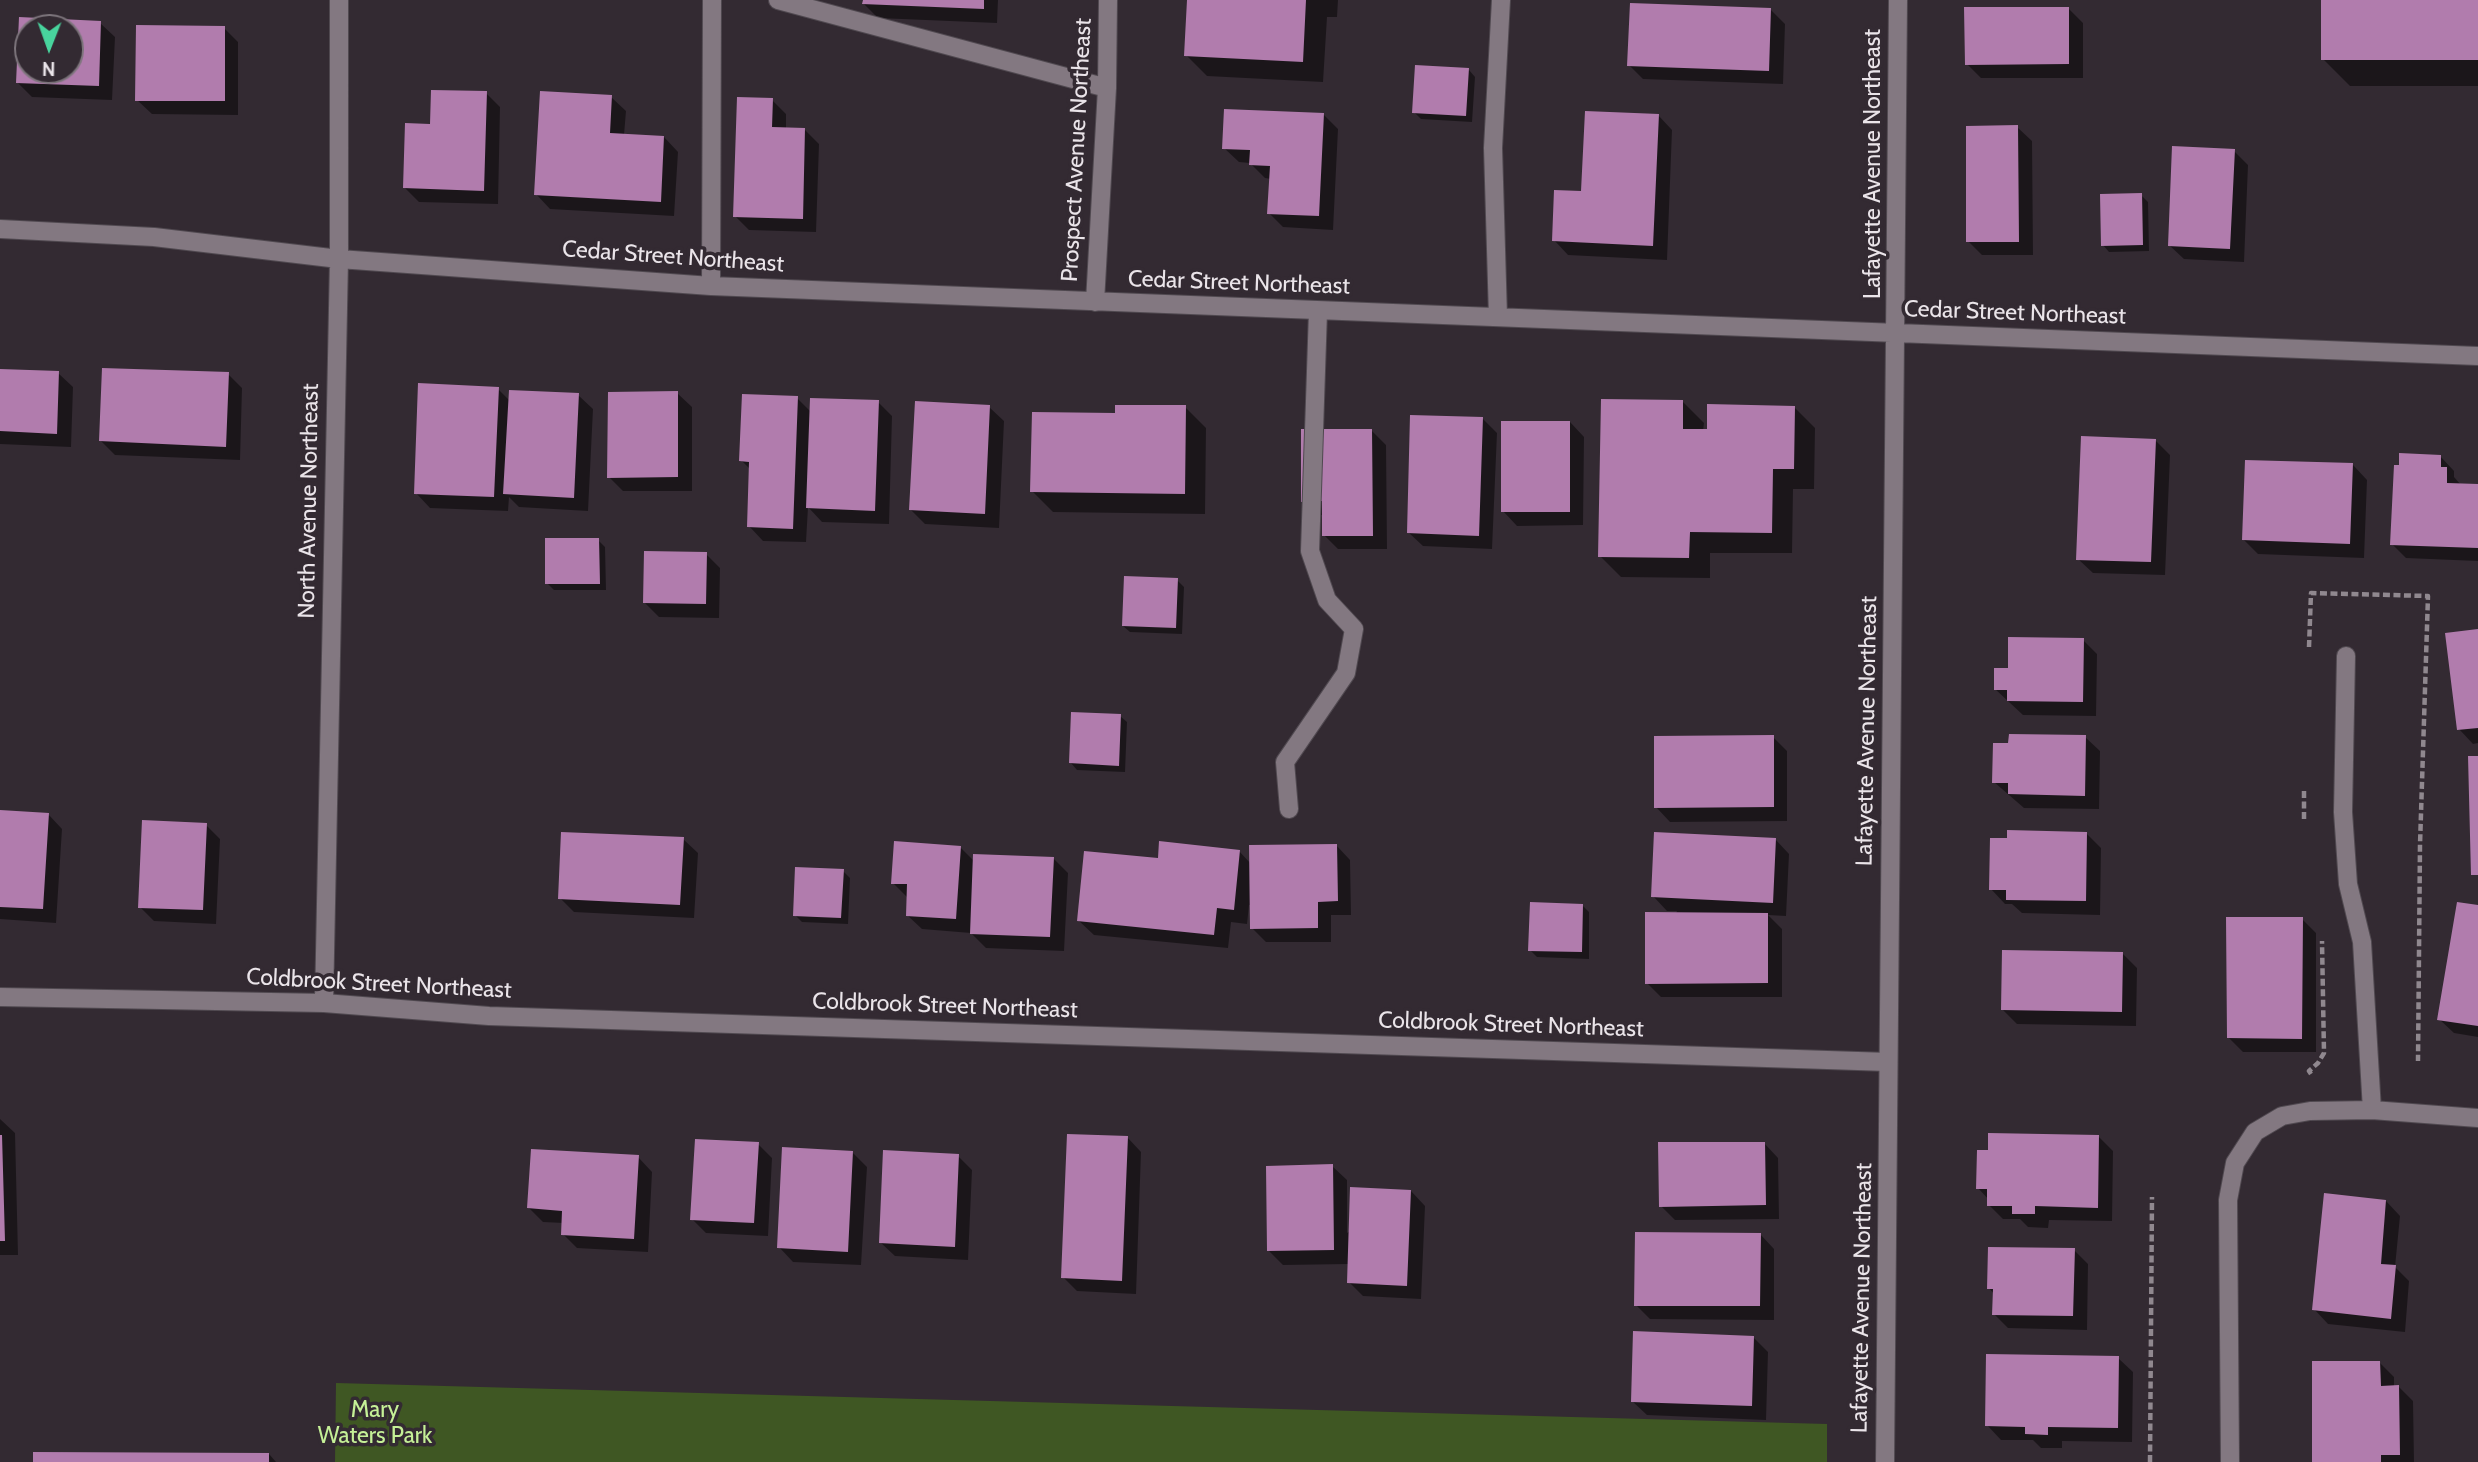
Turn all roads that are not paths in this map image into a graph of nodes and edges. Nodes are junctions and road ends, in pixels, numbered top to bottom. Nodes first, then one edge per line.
1 (339, 0) edge
2 (712, 0) edge
3 (778, 0) edge
4 (1108, 0) edge
5 (1501, 0) edge
6 (1898, 0) edge
7 (1107, 89) junction
8 (0, 229) edge
9 (339, 258) junction
10 (711, 286) junction
11 (1095, 302) junction
12 (1318, 311) junction
13 (1498, 317) junction
14 (1897, 333) junction
15 (2478, 356) edge
16 (2346, 656) dead end
17 (1289, 809) dead end
18 (0, 997) edge
19 (324, 1003) junction
20 (1888, 1062) junction
21 (2372, 1110) junction
22 (2478, 1118) edge
23 (1885, 1462) edge
24 (2230, 1462) edge

1 - 9 street, North Avenue Northeast
2 - 10 street
3 - 7 street
4 - 7 street, Prospect Avenue Northeast
5 - 13 street
6 - 14 street, Lafayette Avenue Northeast
7 - 11 street, Prospect Avenue Northeast
8 - 9 street, Cedar Street Northeast
9 - 10 street, Cedar Street Northeast
9 - 19 street, North Avenue Northeast
10 - 11 street, Cedar Street Northeast
11 - 12 street, Cedar Street Northeast
12 - 13 street, Cedar Street Northeast
12 - 17 street
13 - 14 street, Cedar Street Northeast
14 - 15 street, Cedar Street Northeast
14 - 20 street, Lafayette Avenue Northeast
16 - 21 street
18 - 19 street, Coldbrook Street Northeast
19 - 20 street, Coldbrook Street Northeast
20 - 23 street, Lafayette Avenue Northeast
21 - 22 street
21 - 24 street

